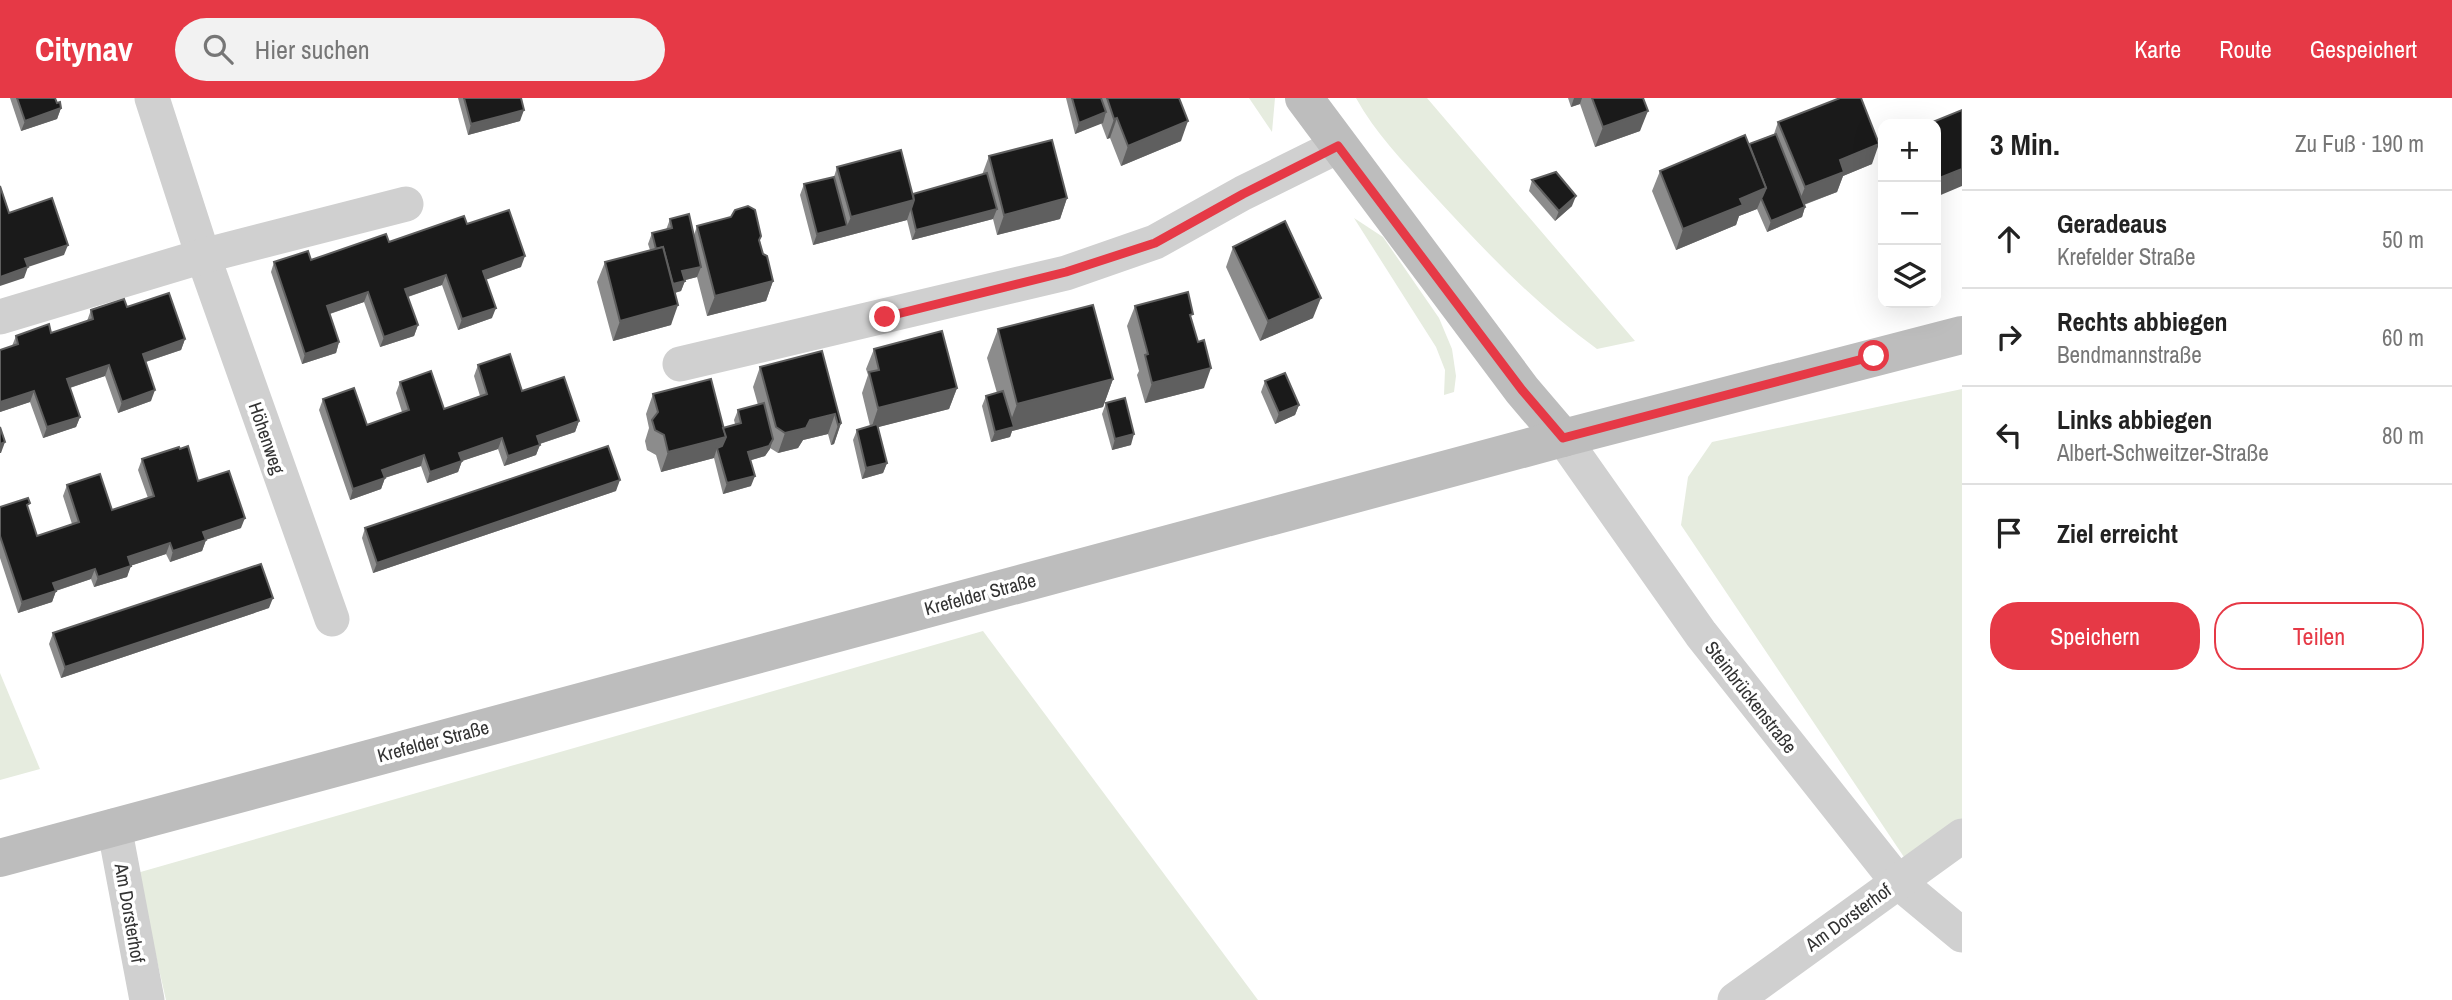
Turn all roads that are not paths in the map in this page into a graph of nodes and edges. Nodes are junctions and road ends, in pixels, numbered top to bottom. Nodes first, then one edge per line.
1 (152, 98) edge
2 (1304, 98) edge
3 (1338, 146) junction
4 (406, 204) dead end
5 (203, 257) junction
6 (0, 317) edge
7 (1962, 335) edge
8 (680, 365) dead end
9 (1563, 438) junction
10 (332, 619) dead end
11 (114, 826) junction
12 (1962, 836) edge
13 (0, 858) edge
14 (1897, 881) junction
15 (1962, 935) edge
16 (147, 1000) edge
17 (1735, 1000) edge

1 - 5 street, Höhenweg
2 - 3 main road
3 - 8 street
3 - 9 main road
4 - 5 street
5 - 6 street
5 - 10 street, Höhenweg
7 - 9 main road, Krefelder Straße
9 - 11 main road, Krefelder Straße
9 - 14 street, Steinbrückenstraße
11 - 13 main road, Krefelder Straße
11 - 16 street, Am Dorsterhof
12 - 14 street, Am Dorsterhof
14 - 15 street, Steinbrückenstraße
14 - 17 street, Am Dorsterhof

